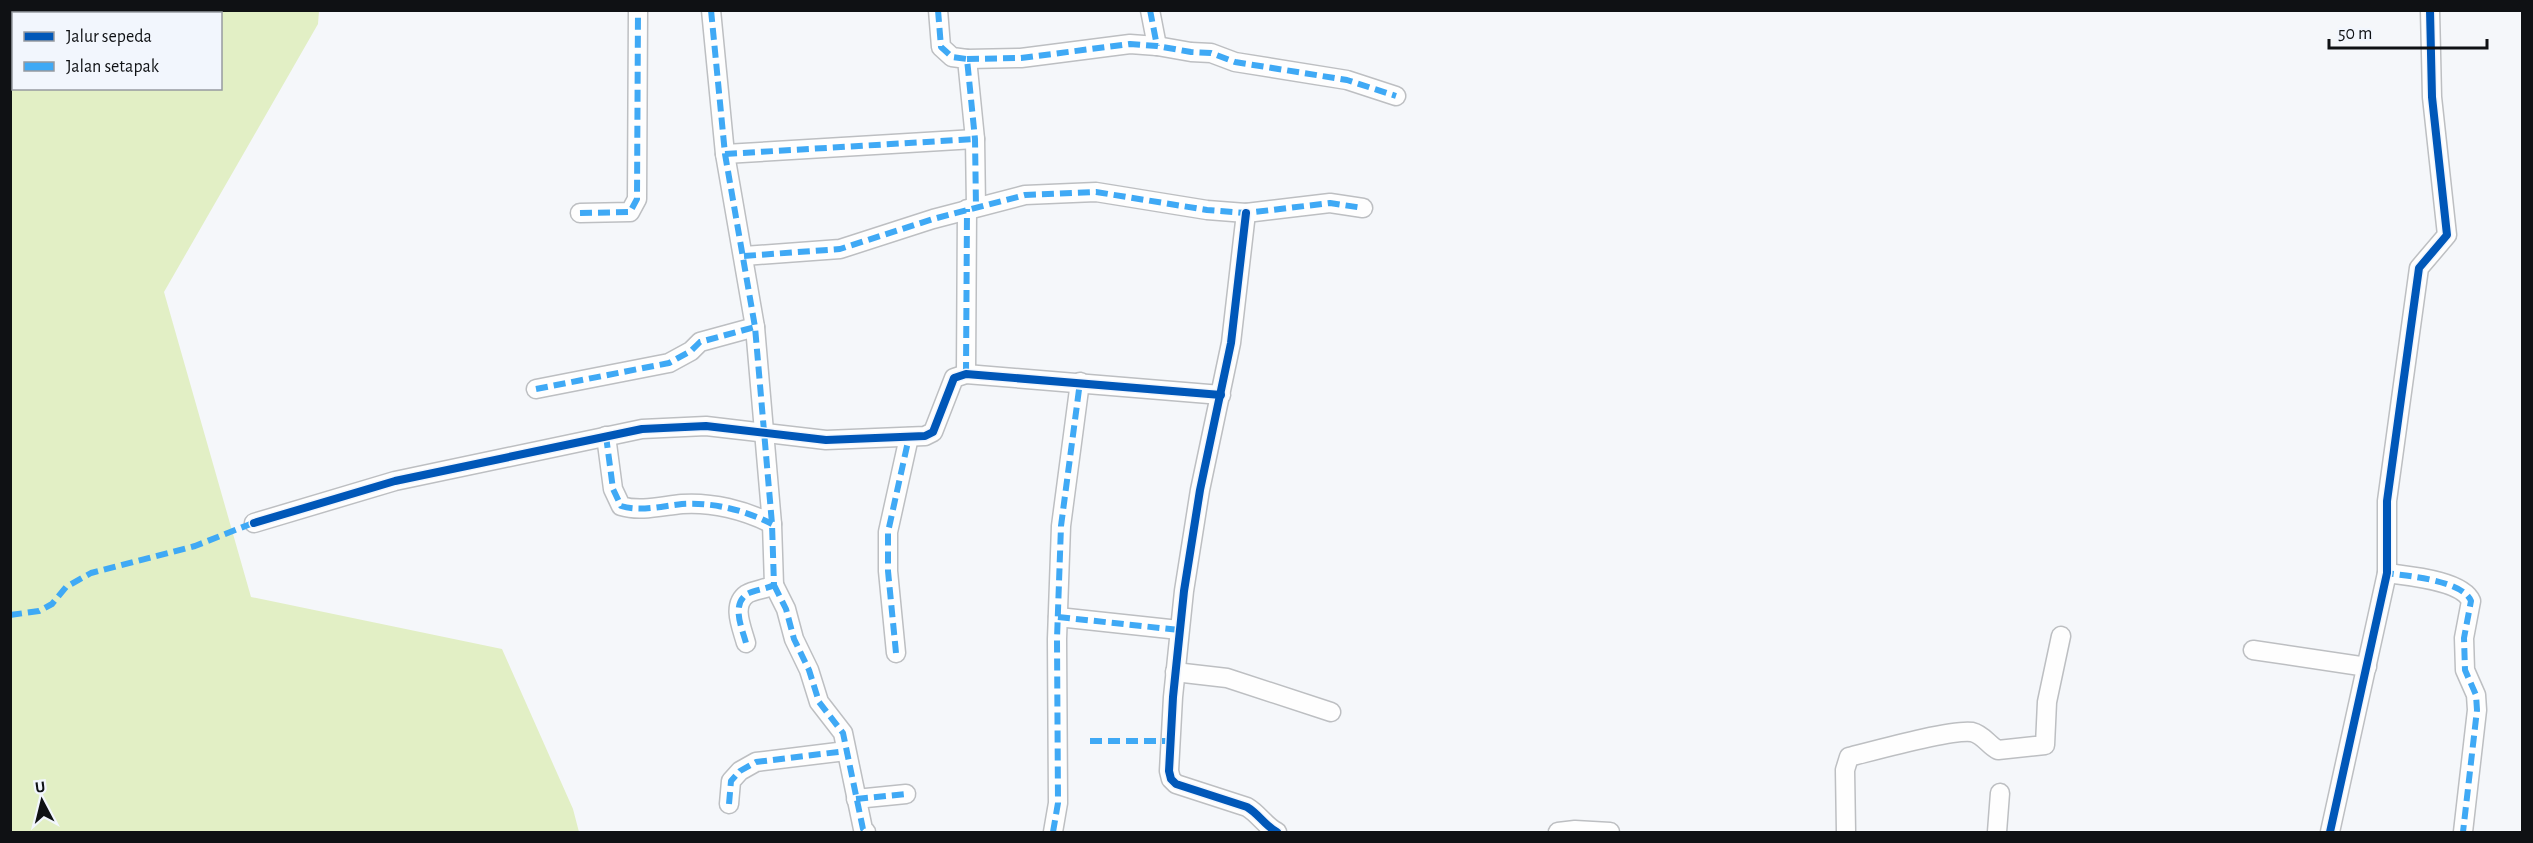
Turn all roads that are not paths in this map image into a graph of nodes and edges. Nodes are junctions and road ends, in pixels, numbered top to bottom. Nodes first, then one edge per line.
1 (638, 10) edge
2 (711, 10) edge
3 (938, 10) edge
4 (1150, 10) edge
5 (2430, 10) edge
6 (1157, 46) junction
7 (967, 59) junction
8 (1396, 96) dead end
9 (975, 139) junction
10 (725, 154) junction
11 (972, 208) junction
12 (1363, 208) dead end
13 (580, 213) dead end
14 (1246, 213) junction
15 (744, 256) junction
16 (756, 327) junction
17 (966, 374) junction
18 (1080, 382) junction
19 (536, 389) dead end
20 (1221, 395) junction
21 (764, 435) junction
22 (606, 436) junction
23 (909, 438) junction
24 (254, 523) dead end
25 (772, 524) junction
26 (2386, 573) junction
27 (774, 585) junction
28 (1058, 617) junction
29 (1179, 630) junction
30 (2061, 636) dead end
31 (746, 643) dead end
32 (2253, 650) dead end
33 (896, 653) dead end
34 (2367, 667) junction
35 (1175, 672) junction
36 (1331, 712) dead end
37 (846, 751) junction
38 (2000, 793) dead end
39 (906, 794) dead end
40 (856, 799) junction
41 (729, 804) dead end
42 (866, 832) edge
43 (1053, 832) edge
44 (1278, 832) edge
45 (1558, 832) edge
46 (1610, 832) edge
47 (1846, 832) edge
48 (1997, 832) edge
49 (2331, 832) edge
50 (2463, 832) edge

1 - 13 street
2 - 10 street
3 - 7 street
4 - 6 street
5 - 26 street
6 - 7 street
6 - 8 street
7 - 9 street
9 - 10 street
9 - 11 street
10 - 15 street
11 - 14 street
11 - 15 street
11 - 17 street
12 - 14 street
14 - 20 street
15 - 16 street
16 - 19 street
16 - 21 street
17 - 18 street
17 - 23 street
18 - 20 street
18 - 28 street
20 - 29 street
21 - 22 street
21 - 23 street
21 - 25 street
22 - 24 street
22 - 25 street
23 - 33 street
25 - 27 street
26 - 34 street
26 - 50 street
27 - 31 street
27 - 37 street
28 - 29 street
28 - 43 street
29 - 35 street
30 - 47 street
32 - 34 street
34 - 49 street
35 - 36 street
35 - 44 street
37 - 40 street
37 - 41 street
38 - 48 street
39 - 40 street
40 - 42 street
45 - 46 street

